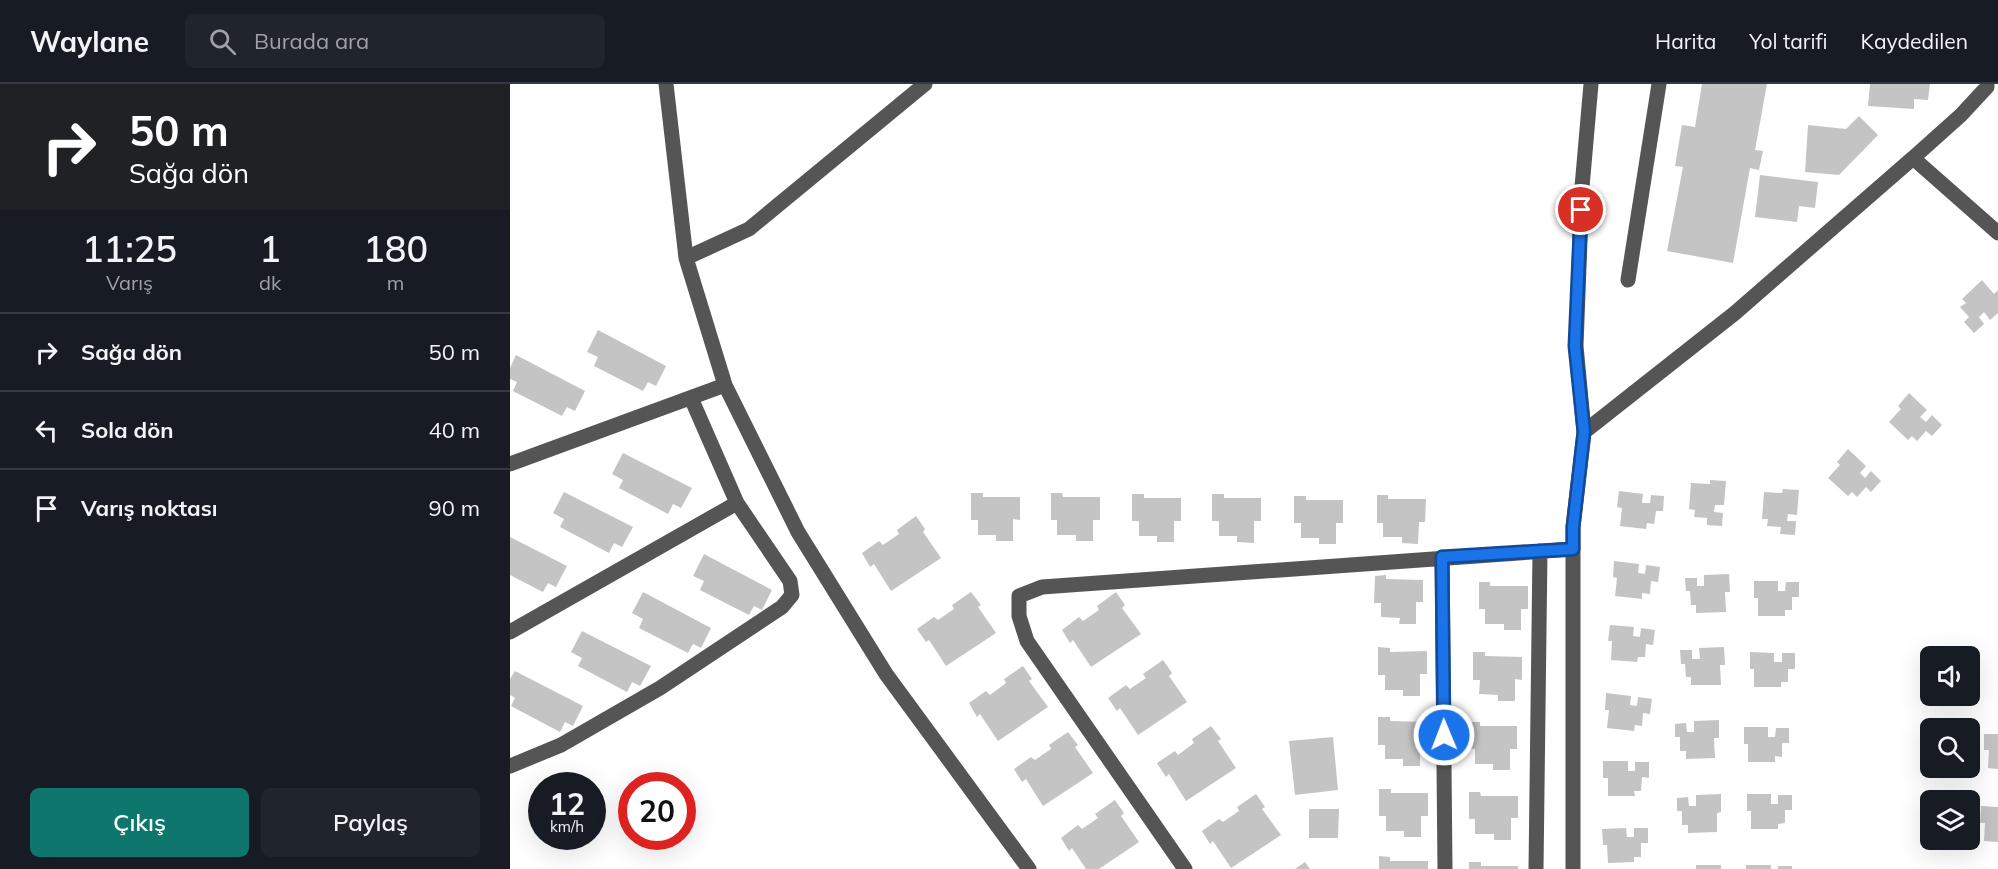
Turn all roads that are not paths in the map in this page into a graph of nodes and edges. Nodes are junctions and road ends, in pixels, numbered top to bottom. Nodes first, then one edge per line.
1 (666, 84) edge
2 (925, 84) edge
3 (1591, 84) edge
4 (1659, 84) edge
5 (1987, 84) edge
6 (1913, 158) junction
7 (1998, 233) edge
8 (686, 258) junction
9 (1628, 280) dead end
10 (725, 385) junction
11 (691, 398) junction
12 (1584, 432) junction
13 (510, 464) edge
14 (737, 503) junction
15 (1573, 549) junction
16 (1540, 551) junction
17 (1442, 557) junction
18 (510, 632) edge
19 (510, 766) edge
20 (1029, 869) edge
21 (1185, 869) edge
22 (1445, 869) edge
23 (1536, 869) edge
24 (1573, 869) edge

1 - 8 street
2 - 8 street
3 - 12 street
4 - 9 street
5 - 6 street
6 - 7 street
6 - 12 street
8 - 10 street
10 - 11 street
10 - 20 street
11 - 13 street
11 - 14 street
12 - 15 street
14 - 18 street
14 - 19 street
15 - 16 street
15 - 24 street
16 - 17 street
16 - 23 street
17 - 21 street
17 - 22 street

